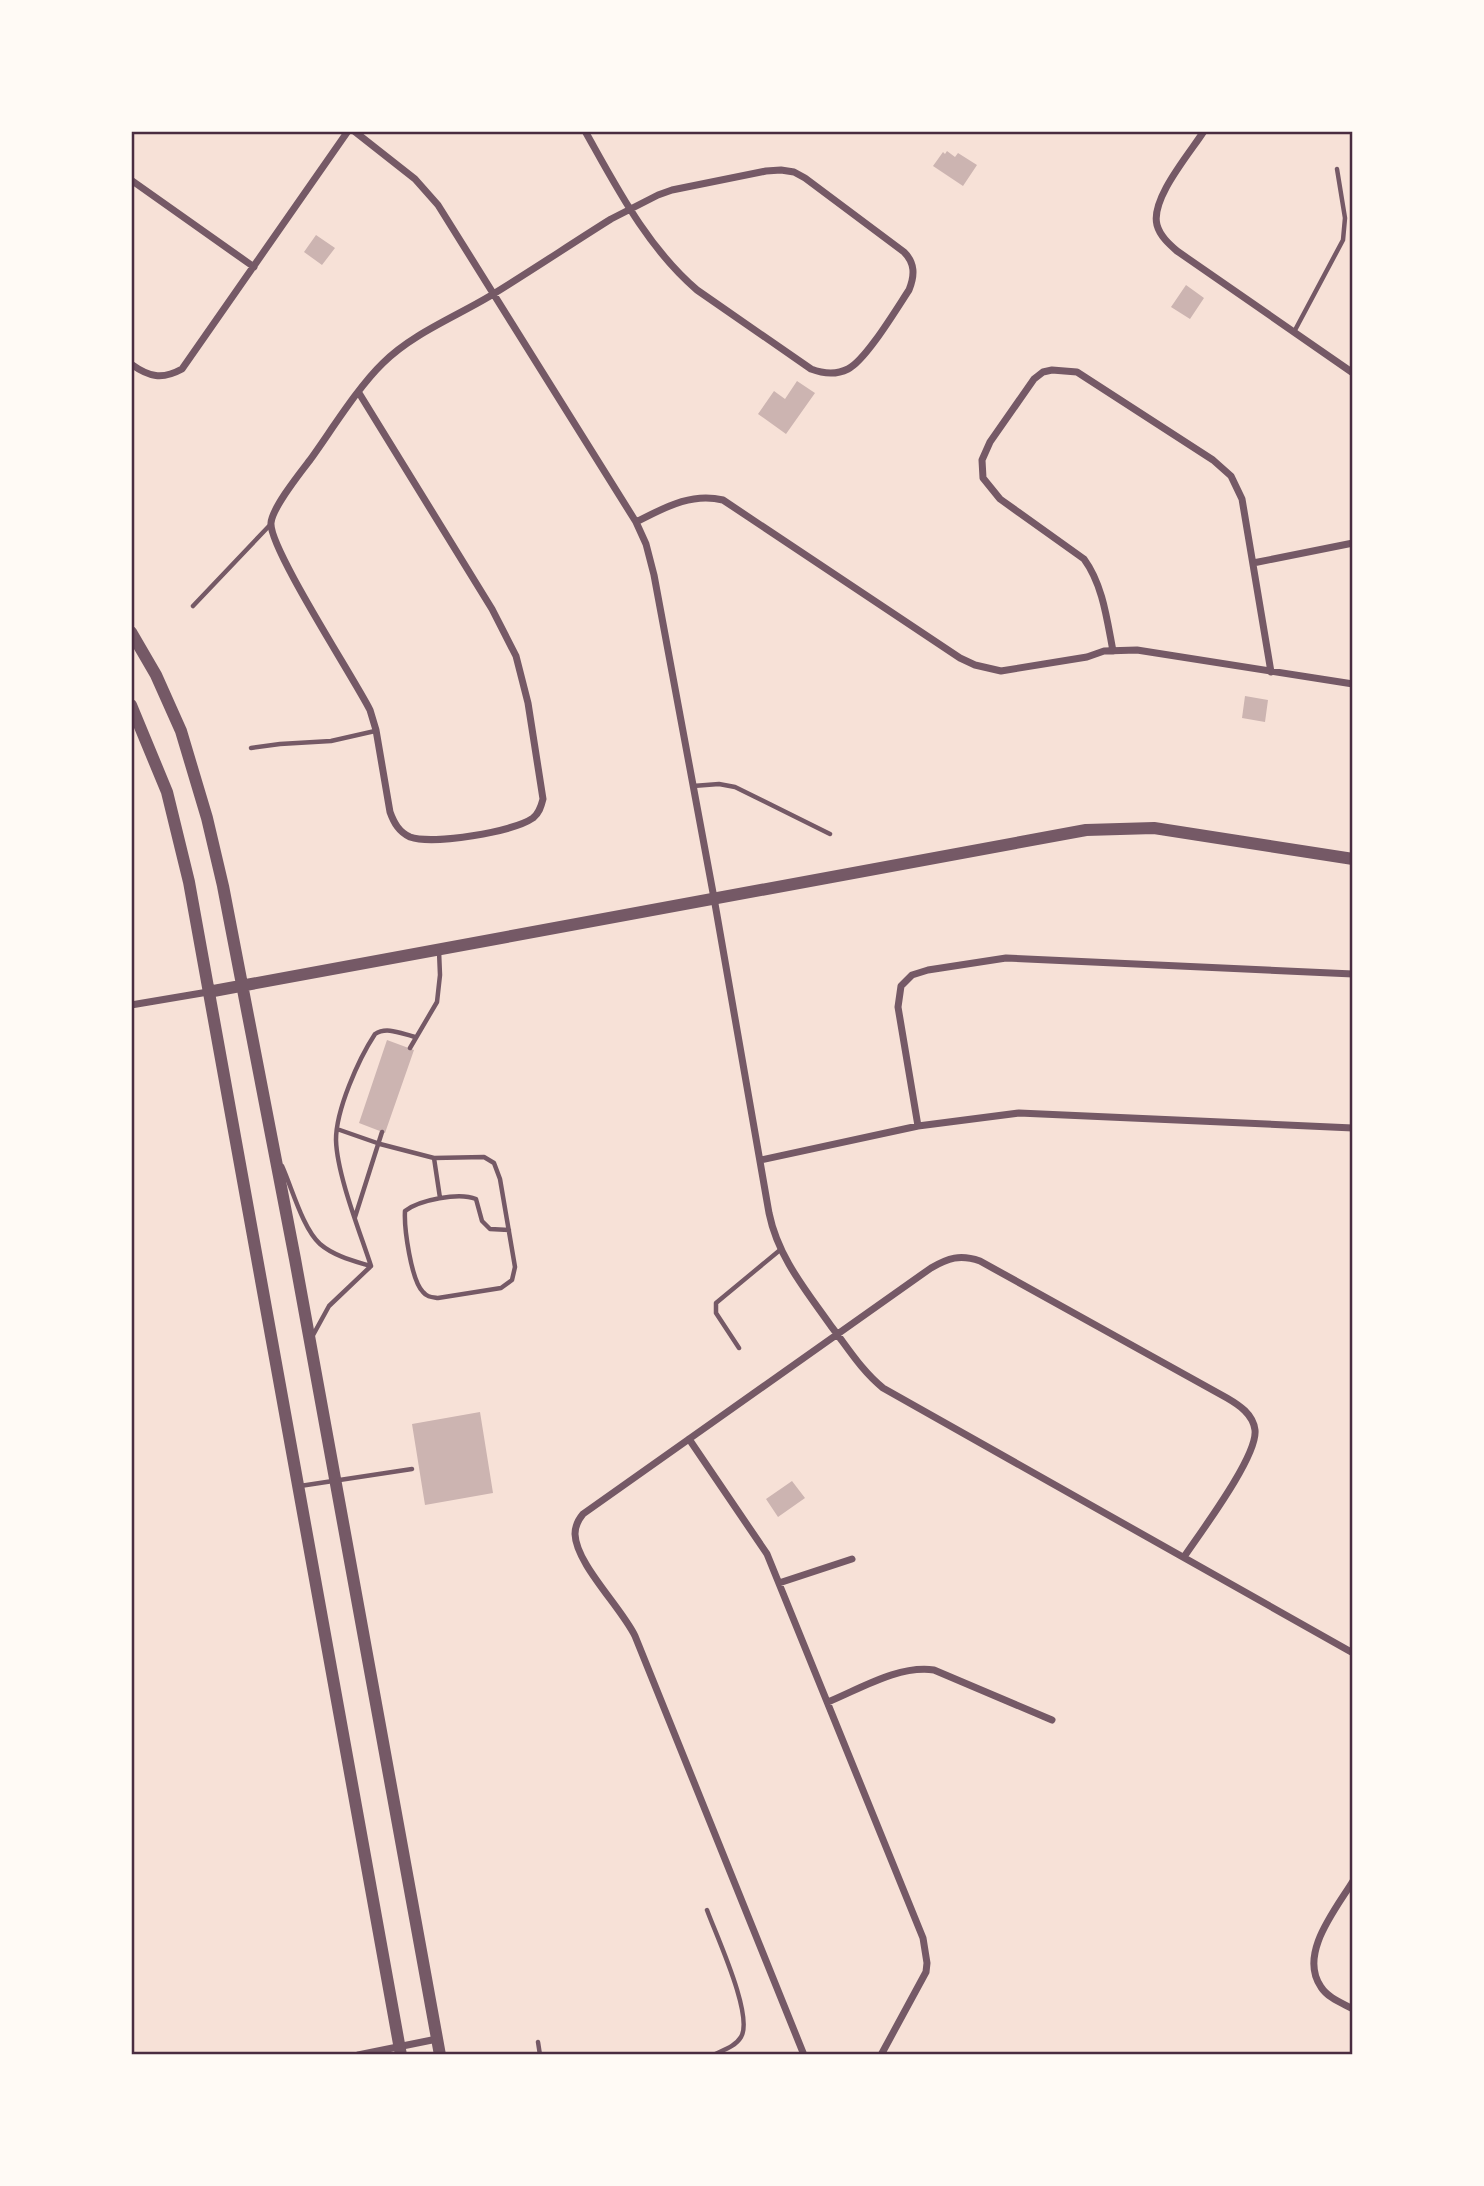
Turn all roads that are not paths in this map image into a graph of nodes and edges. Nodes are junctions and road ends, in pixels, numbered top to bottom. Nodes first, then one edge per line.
1 (348, 131) edge
2 (354, 131) edge
3 (585, 131) edge
4 (1204, 131) edge
5 (1337, 169) dead end
6 (131, 180) edge
7 (629, 209) junction
8 (254, 267) junction
9 (494, 293) junction
10 (1294, 332) junction
11 (131, 364) edge
12 (1353, 373) edge
13 (359, 393) junction
14 (635, 522) junction
15 (271, 524) junction
16 (1353, 543) edge
17 (1253, 563) junction
18 (193, 606) dead end
19 (131, 632) edge
20 (1113, 651) junction
21 (1272, 672) junction
22 (1353, 684) edge
23 (131, 705) edge
24 (376, 730) junction
25 (251, 748) dead end
26 (692, 786) junction
27 (830, 834) dead end
28 (1353, 859) edge
29 (714, 898) junction
30 (439, 950) junction
31 (1353, 974) edge
32 (243, 985) junction
33 (208, 992) junction
34 (131, 1005) edge
35 (415, 1037) junction
36 (410, 1048) dead end
37 (918, 1126) junction
38 (1353, 1128) edge
39 (337, 1129) junction
40 (382, 1132) dead end
41 (380, 1144) junction
42 (273, 1145) junction
43 (434, 1158) junction
44 (761, 1160) junction
45 (440, 1198) junction
46 (355, 1217) junction
47 (509, 1230) junction
48 (780, 1250) junction
49 (371, 1266) junction
50 (837, 1333) junction
51 (309, 1342) junction
52 (739, 1348) dead end
53 (689, 1439) junction
54 (412, 1469) dead end
55 (334, 1480) junction
56 (299, 1486) junction
57 (1184, 1557) junction
58 (852, 1559) dead end
59 (779, 1583) junction
60 (1353, 1653) edge
61 (828, 1702) junction
62 (1052, 1720) dead end
63 (1353, 1881) edge
64 (707, 1910) dead end
65 (1353, 2009) edge
66 (437, 2039) junction
67 (538, 2042) dead end
68 (400, 2051) edge
69 (358, 2055) edge
70 (440, 2055) edge
71 (540, 2055) edge
72 (713, 2055) edge
73 (804, 2055) edge
74 (881, 2055) edge

1 - 8 street
2 - 9 street
3 - 7 street
4 - 10 street
5 - 10 lane
6 - 8 street
7 - 7 street
7 - 9 street
8 - 11 street
9 - 13 street
9 - 14 street
10 - 12 street
13 - 15 street
13 - 24 street
14 - 20 street
14 - 26 street
15 - 18 lane
15 - 24 street
16 - 17 street
17 - 20 street
17 - 21 street
19 - 32 street
20 - 21 street
21 - 22 street
23 - 33 street
24 - 25 lane
26 - 27 lane
26 - 29 street
28 - 29 street
29 - 30 street
29 - 44 street
30 - 32 street
30 - 35 lane
31 - 37 street
32 - 33 street
32 - 42 street
33 - 34 street
33 - 56 street
35 - 36 lane
35 - 39 lane
37 - 38 street
37 - 44 street
39 - 41 lane
39 - 46 lane
40 - 41 lane
41 - 43 lane
41 - 46 lane
42 - 49 lane
42 - 51 street
43 - 45 lane
43 - 47 lane
44 - 48 street
45 - 47 lane
45 - 47 lane
46 - 49 lane
48 - 50 street
48 - 52 lane
49 - 51 lane
50 - 53 street
50 - 57 street
50 - 57 street
51 - 55 street
53 - 59 street
53 - 73 street
54 - 55 lane
55 - 56 lane
55 - 66 street
56 - 68 street
57 - 60 street
58 - 59 street
59 - 61 street
61 - 62 street
61 - 74 street
63 - 65 street
64 - 72 lane
66 - 68 street
66 - 70 street
67 - 71 lane
68 - 69 street

